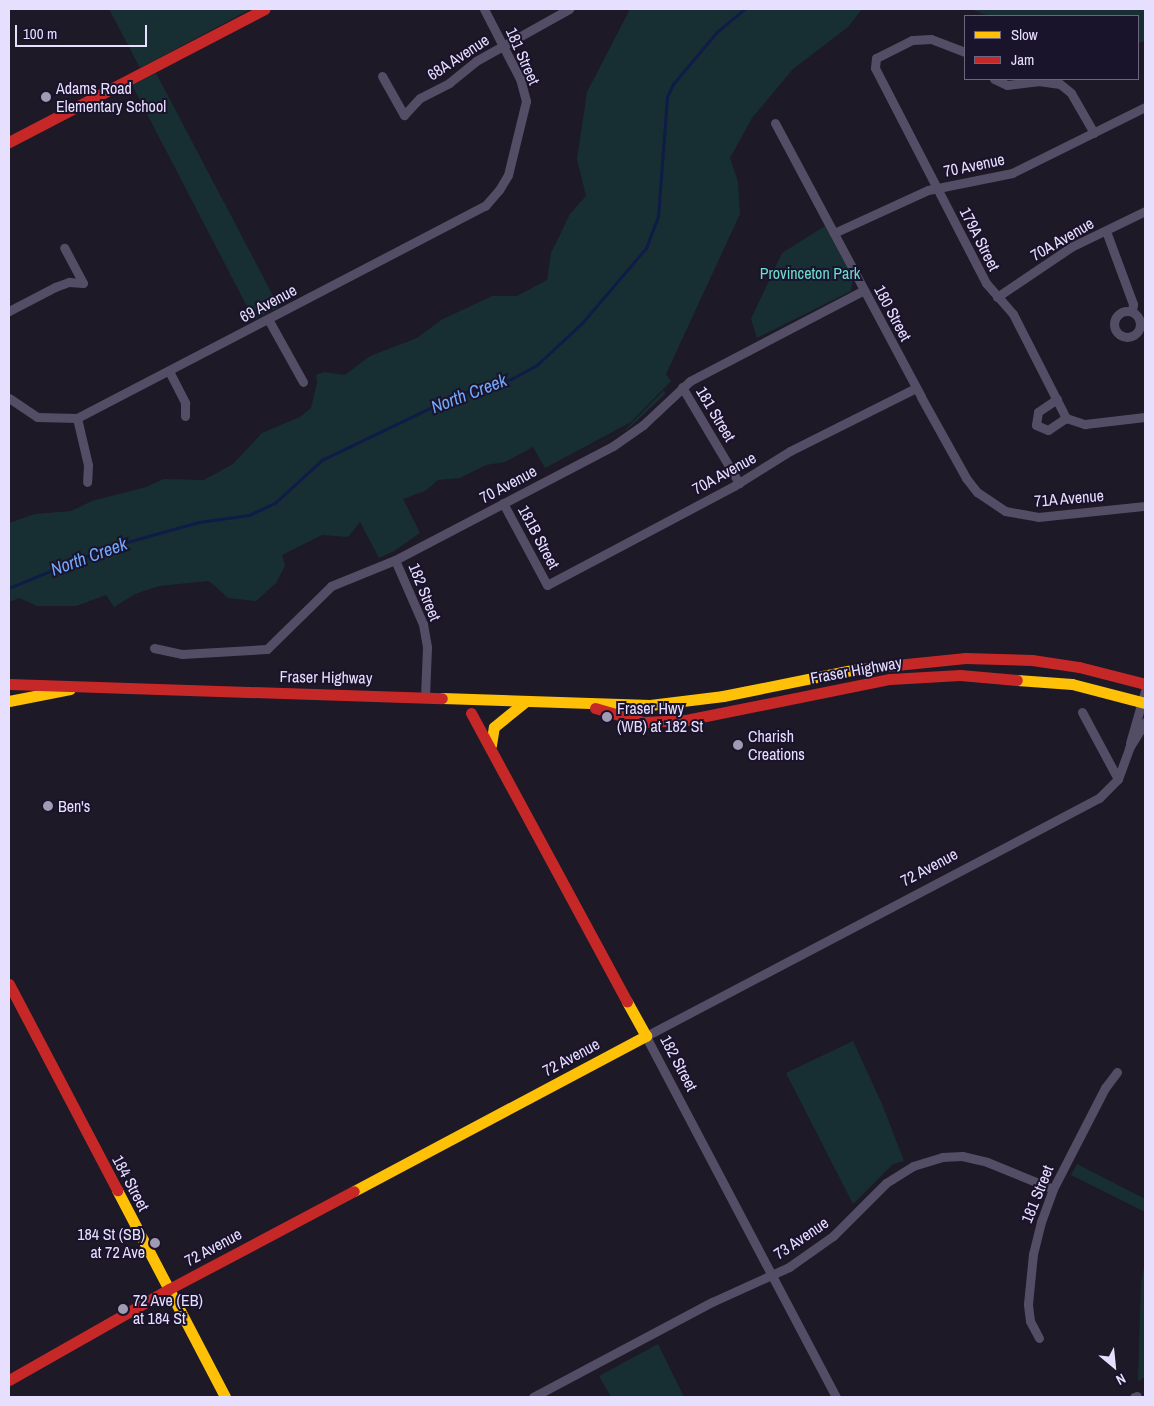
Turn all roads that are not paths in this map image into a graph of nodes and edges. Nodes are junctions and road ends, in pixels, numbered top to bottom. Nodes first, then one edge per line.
1 (265, 9) edge
2 (484, 9) edge
3 (569, 9) edge
4 (504, 46) junction
5 (964, 52) edge
6 (382, 76) dead end
7 (996, 80) edge
8 (1145, 107) edge
9 (775, 123) dead end
10 (1094, 134) junction
11 (9, 142) edge
12 (508, 176) joint
13 (936, 188) junction
14 (1145, 211) edge
15 (1106, 231) junction
16 (834, 233) junction
17 (64, 248) dead end
18 (864, 290) junction
19 (997, 297) junction
20 (9, 311) edge
21 (1132, 311) dead end
22 (268, 320) junction
23 (168, 371) junction
24 (303, 382) dead end
25 (682, 387) junction
26 (916, 388) junction
27 (9, 398) edge
28 (1057, 399) junction
29 (185, 416) dead end
30 (1145, 417) edge
31 (77, 418) junction
32 (1066, 418) junction
33 (957, 463) joint
34 (87, 482) dead end
35 (738, 483) junction
36 (503, 503) junction
37 (1145, 506) edge
38 (395, 560) junction
39 (548, 585) joint
40 (154, 648) dead end
41 (9, 684) edge
42 (1145, 684) edge
43 (75, 687) junction
44 (425, 696) junction
45 (1144, 699) edge
46 (9, 701) edge
47 (526, 701) junction
48 (575, 703) junction
49 (1082, 712) dead end
50 (471, 713) dead end
51 (1145, 722) edge
52 (491, 745) junction
53 (1129, 748) junction
54 (1118, 779) junction
55 (11, 991) edge
56 (646, 1036) junction
57 (1117, 1072) dead end
58 (1053, 1189) junction
59 (772, 1274) junction
60 (169, 1289) junction
61 (1040, 1338) dead end
62 (9, 1380) edge
63 (225, 1397) edge
64 (533, 1397) edge
65 (836, 1397) edge

1 - 11 main road
2 - 4 street, 181 Street
3 - 4 street, 68A Avenue
4 - 6 street, 68A Avenue
4 - 12 street, 181 Street
5 - 13 street, 179A Street
7 - 10 street
8 - 10 street, 70 Avenue
9 - 16 street, 180 Street
10 - 13 street, 70 Avenue
12 - 22 street, 69 Avenue
13 - 16 street, 70 Avenue
13 - 19 street, 179A Street
14 - 15 street, 70A Avenue
15 - 19 street, 70A Avenue
15 - 21 street
16 - 18 street, 180 Street
17 - 20 street
18 - 25 street, 70 Avenue
18 - 26 street, 180 Street
19 - 28 street, 179A Street
22 - 23 street, 69 Avenue
22 - 24 street
23 - 29 street
23 - 31 street, 69 Avenue
25 - 35 street, 181 Street
25 - 36 street, 70 Avenue
26 - 33 street, 180 Street
26 - 35 street, 70A Avenue
27 - 31 street, 69 Avenue
28 - 32 street, 179A Street
28 - 32 street
30 - 32 street
31 - 34 street
33 - 37 street, 71A Avenue
35 - 39 street, 70A Avenue
36 - 38 street, 70 Avenue
36 - 39 street, 181B Street
38 - 40 street, 70 Avenue
38 - 44 street, 182 Street
41 - 43 main road, Fraser Highway
42 - 48 main road, Fraser Highway
43 - 44 main road, Fraser Highway
43 - 46 main road, Fraser Highway
44 - 47 main road, Fraser Highway
45 - 48 main road, Fraser Highway
45 - 53 street, 72 Avenue
47 - 48 main road, Fraser Highway
47 - 52 main road
49 - 54 street
50 - 52 main road, 182 Street
51 - 53 street, 72 Avenue
52 - 56 main road, 182 Street
53 - 54 street, 72 Avenue
54 - 56 street, 72 Avenue
55 - 60 main road, 184 Street
56 - 59 street, 182 Street
56 - 60 main road, 72 Avenue
57 - 58 street, 181 Street
58 - 59 street, 73 Avenue
58 - 61 street, 181 Street
59 - 64 street, 73 Avenue
59 - 65 street, 182 Street
60 - 62 main road, 72 Avenue
60 - 63 main road, 184 Street

